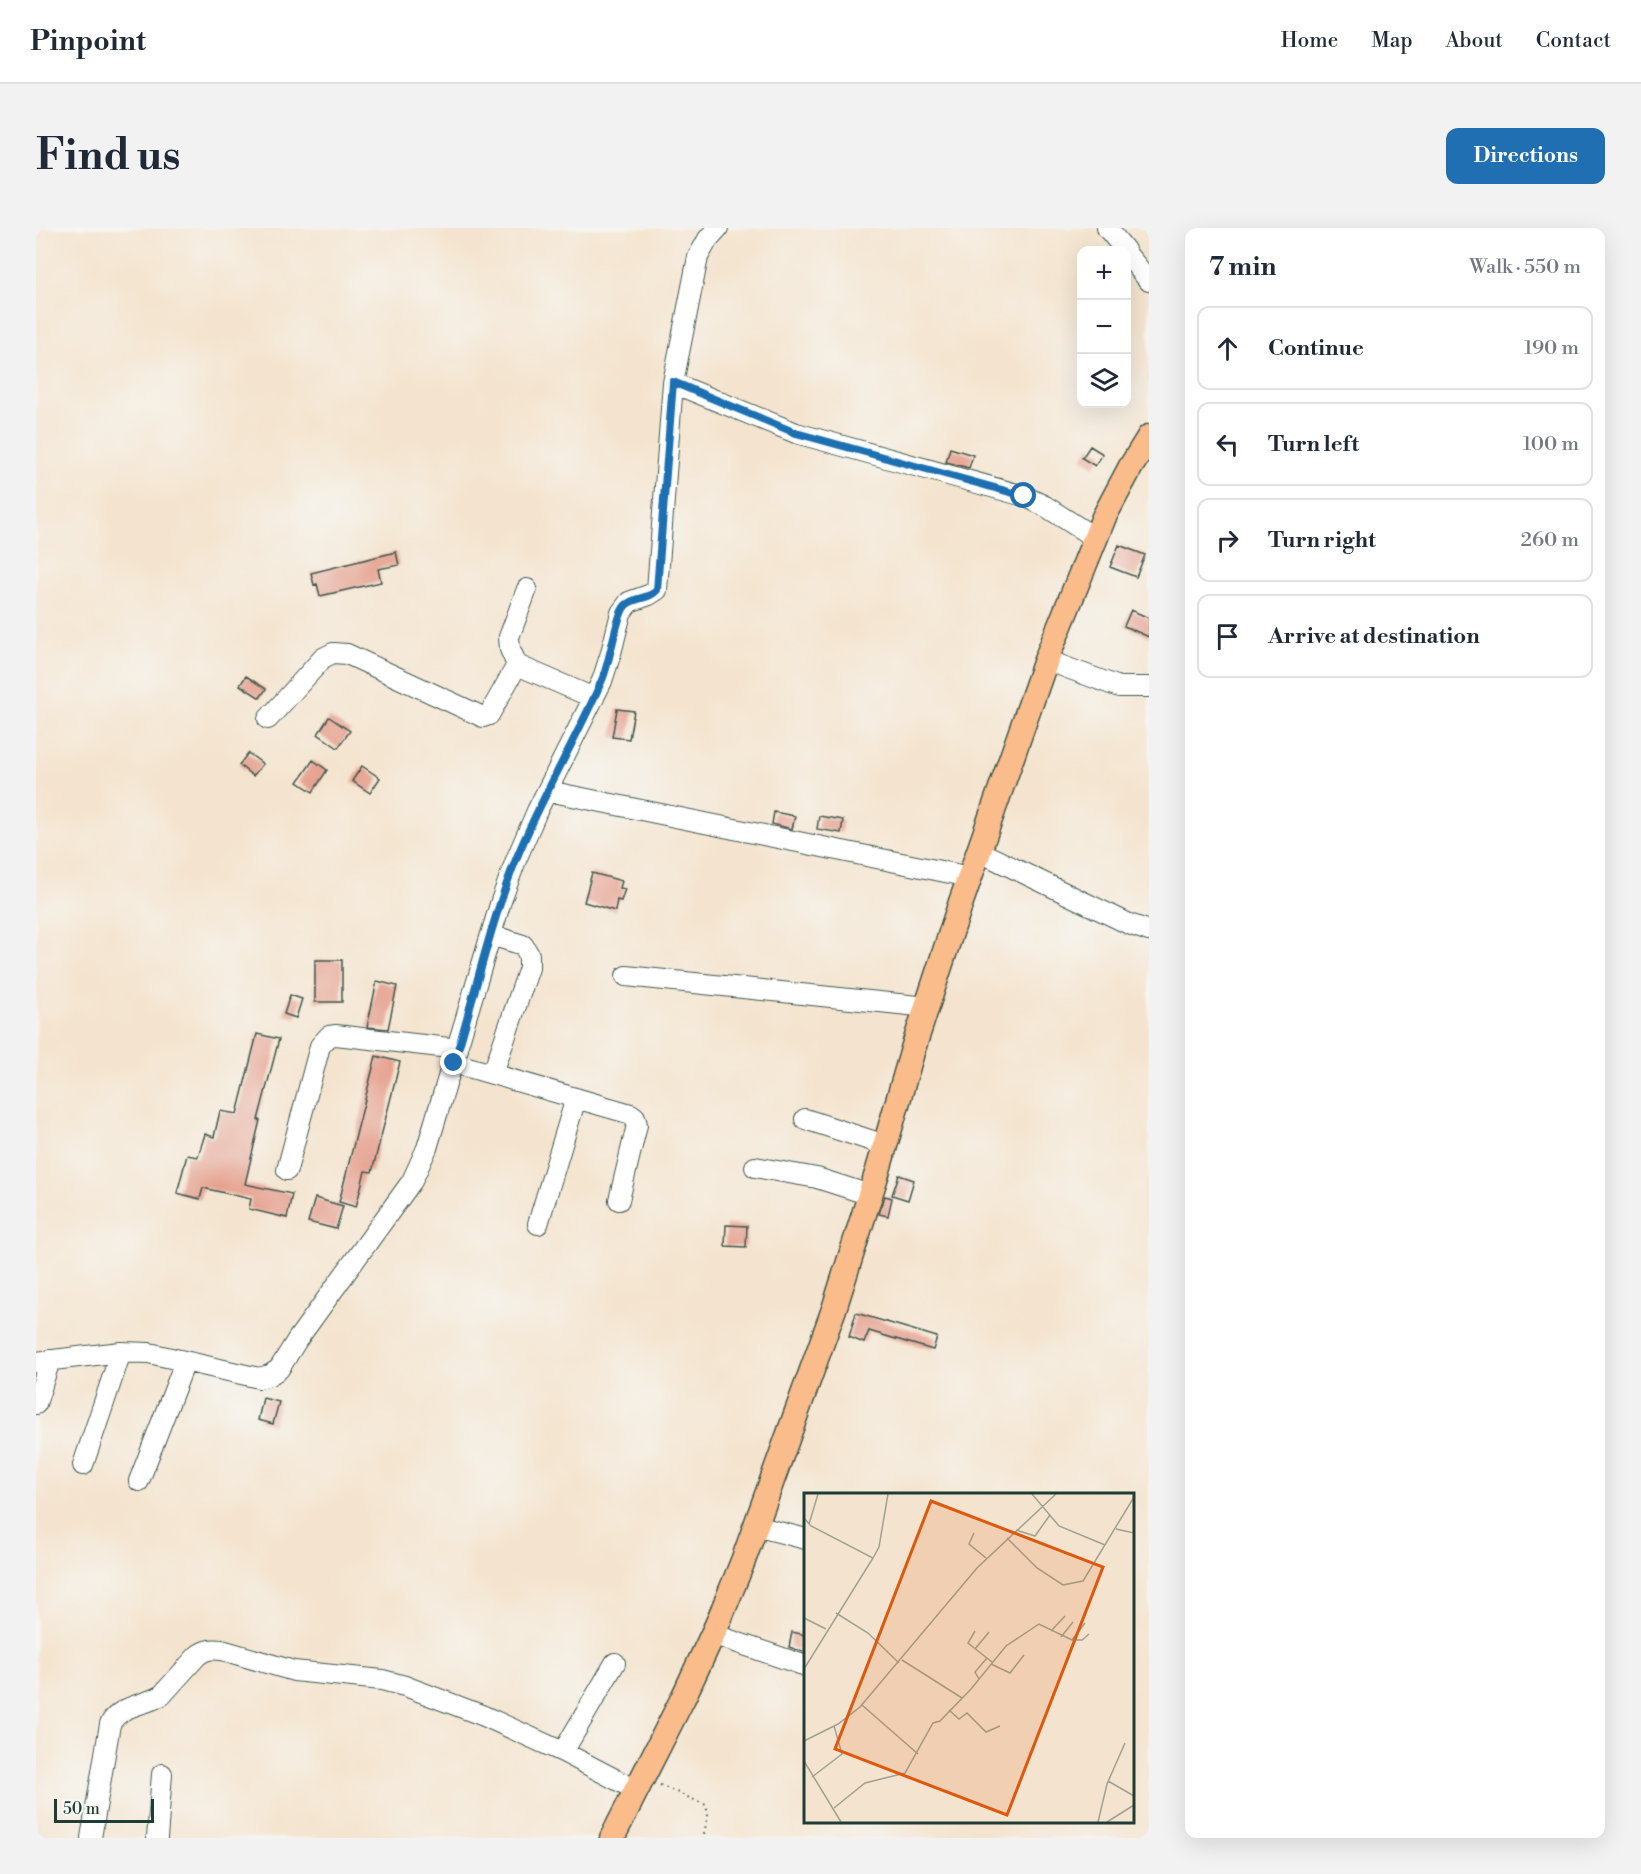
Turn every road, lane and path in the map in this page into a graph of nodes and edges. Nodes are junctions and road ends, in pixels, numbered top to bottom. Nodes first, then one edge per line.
1 (718, 228) edge
2 (1107, 228) edge
3 (1121, 246) edge
4 (1131, 258) edge
5 (1149, 281) edge
6 (673, 382) junction
7 (1149, 437) edge
8 (1095, 538) junction
9 (527, 589) dead end
10 (1046, 660) junction
11 (517, 665) junction
12 (1149, 687) edge
13 (594, 698) junction
14 (268, 719) dead end
15 (548, 791) junction
16 (978, 851) junction
17 (970, 877) junction
18 (1149, 931) edge
19 (491, 935) junction
20 (626, 976) dead end
21 (928, 1007) junction
22 (456, 1056) junction
23 (493, 1073) junction
24 (576, 1098) junction
25 (805, 1119) dead end
26 (885, 1145) junction
27 (755, 1167) dead end
28 (287, 1170) dead end
29 (870, 1195) junction
30 (619, 1200) dead end
31 (538, 1224) dead end
32 (121, 1352) junction
33 (43, 1361) edge
34 (185, 1362) junction
35 (36, 1404) edge
36 (83, 1465) dead end
37 (140, 1481) dead end
38 (755, 1526) junction
39 (804, 1538) edge
40 (712, 1634) junction
41 (615, 1663) dead end
42 (804, 1665) edge
43 (562, 1752) junction
44 (162, 1774) dead end
45 (640, 1784) junction
46 (91, 1838) edge
47 (157, 1838) edge
48 (612, 1838) edge
49 (703, 1838) edge

1 - 6 street
2 - 3 street
4 - 5 street
6 - 8 street
6 - 13 street
7 - 8 main road
8 - 10 main road
9 - 11 street
10 - 12 street
10 - 16 main road
11 - 13 street
11 - 14 street
13 - 15 street
15 - 17 street
15 - 19 street
16 - 17 main road
16 - 18 street
17 - 21 main road
19 - 22 street
19 - 23 street
20 - 21 street
21 - 26 main road
22 - 23 street
22 - 28 street
22 - 34 street
23 - 24 street
24 - 30 street
24 - 31 street
25 - 26 street
26 - 29 main road
27 - 29 street
29 - 38 main road
32 - 33 street
32 - 34 street
32 - 36 street
33 - 35 street
34 - 37 street
38 - 39 street
38 - 40 main road
40 - 42 street
40 - 45 main road
41 - 43 street
43 - 45 street
43 - 46 street
44 - 47 street
45 - 48 main road
45 - 49 path

